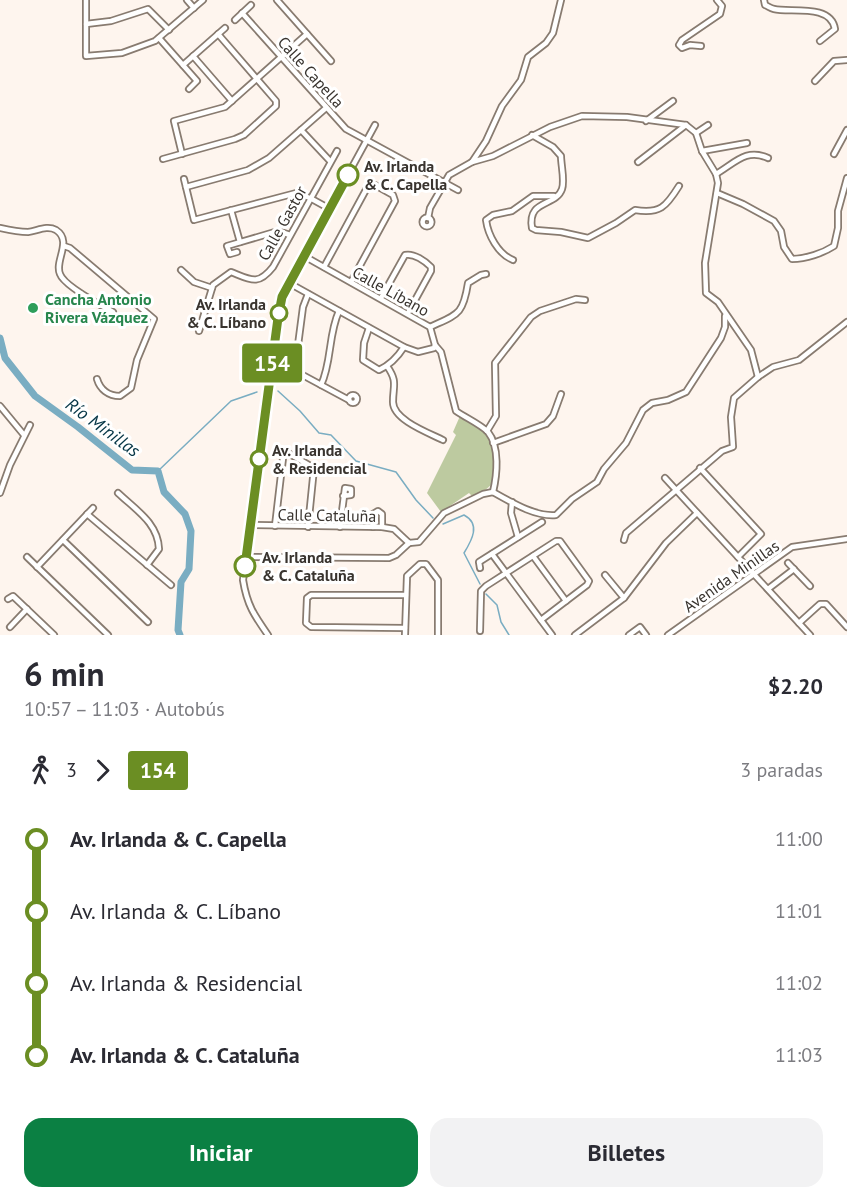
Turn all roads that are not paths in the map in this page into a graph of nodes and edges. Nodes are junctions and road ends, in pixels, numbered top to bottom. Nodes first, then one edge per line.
1 (86, 0) edge
2 (187, 0) edge
3 (203, 0) edge
4 (277, 0) edge
5 (561, 0) edge
6 (717, 0) edge
7 (764, 0) edge
8 (251, 5) dead end
9 (194, 8) junction
10 (242, 13) junction
11 (235, 20) dead end
12 (86, 24) junction
13 (225, 28) dead end
14 (169, 30) junction
15 (218, 34) junction
16 (308, 34) junction
17 (159, 38) junction
18 (820, 41) dead end
19 (701, 46) dead end
20 (193, 56) junction
21 (282, 57) junction
22 (847, 60) edge
23 (331, 61) dead end
24 (183, 65) junction
25 (257, 79) junction
26 (815, 81) dead end
27 (189, 89) dead end
28 (232, 100) junction
29 (673, 101) dead end
30 (326, 108) junction
31 (646, 121) junction
32 (708, 124) dead end
33 (375, 125) dead end
34 (686, 125) junction
35 (301, 130) junction
36 (847, 130) edge
37 (696, 133) junction
38 (532, 135) junction
39 (366, 141) junction
40 (747, 143) dead end
41 (337, 151) dead end
42 (702, 151) junction
43 (182, 154) junction
44 (834, 154) dead end
45 (768, 158) dead end
46 (163, 159) dead end
47 (330, 161) junction
48 (472, 162) junction
49 (638, 162) dead end
50 (716, 174) junction
51 (847, 178) edge
52 (184, 179) dead end
53 (444, 183) junction
54 (679, 186) dead end
55 (186, 188) junction
56 (458, 190) dead end
57 (717, 193) junction
58 (557, 196) junction
59 (310, 198) junction
60 (330, 208) junction
61 (231, 210) junction
62 (428, 218) dead end
63 (0, 228) edge
64 (290, 235) junction
65 (240, 242) junction
66 (64, 246) junction
67 (237, 252) dead end
68 (304, 256) junction
69 (513, 260) dead end
70 (324, 267) junction
71 (181, 270) dead end
72 (486, 274) dead end
73 (351, 282) junction
74 (289, 283) junction
75 (212, 288) junction
76 (308, 294) junction
77 (381, 298) junction
78 (585, 300) dead end
79 (339, 311) junction
80 (113, 312) dead end
81 (408, 313) junction
82 (725, 315) junction
83 (847, 322) edge
84 (430, 327) junction
85 (369, 328) junction
86 (199, 331) dead end
87 (435, 345) junction
88 (404, 347) junction
89 (387, 366) junction
90 (758, 377) junction
91 (97, 379) dead end
92 (321, 385) junction
93 (561, 394) dead end
94 (349, 400) dead end
95 (0, 406) edge
96 (30, 425) dead end
97 (487, 431) junction
98 (24, 435) junction
99 (443, 440) dead end
100 (493, 443) junction
101 (700, 468) junction
102 (665, 478) dead end
103 (676, 490) junction
104 (493, 492) junction
105 (0, 493) edge
106 (118, 493) dead end
107 (343, 496) dead end
108 (512, 502) junction
109 (93, 508) dead end
110 (697, 513) junction
111 (87, 514) junction
112 (542, 522) dead end
113 (250, 525) junction
114 (275, 526) junction
115 (308, 526) junction
116 (340, 527) junction
117 (373, 527) junction
118 (382, 527) junction
119 (519, 537) junction
120 (847, 539) edge
121 (63, 540) junction
122 (624, 540) dead end
123 (409, 543) junction
124 (492, 554) junction
125 (533, 556) junction
126 (27, 557) dead end
127 (246, 557) junction
128 (738, 557) junction
129 (788, 563) dead end
130 (147, 565) junction
131 (37, 567) junction
132 (480, 568) dead end
133 (794, 570) junction
134 (506, 573) junction
135 (753, 573) junction
136 (605, 575) dead end
137 (171, 585) dead end
138 (810, 586) dead end
139 (768, 589) junction
140 (406, 595) junction
141 (624, 598) junction
142 (8, 599) dead end
143 (566, 601) junction
144 (27, 609) junction
145 (541, 620) junction
146 (148, 622) dead end
147 (799, 623) junction
148 (10, 627) dead end
149 (405, 627) junction
150 (847, 627) edge
151 (480, 631) dead end
152 (47, 633) edge
153 (54, 635) edge
154 (108, 635) edge
155 (267, 635) edge
156 (405, 635) edge
157 (438, 635) edge
158 (552, 635) edge
159 (575, 635) edge
160 (629, 635) edge
161 (646, 635) edge
162 (668, 635) edge
163 (810, 635) edge

1 - 12 street
2 - 9 street
3 - 9 street
4 - 16 street
5 - 48 street
6 - 19 street
7 - 18 street
8 - 10 street
9 - 14 street
10 - 11 street
10 - 21 street, Calle Capella
12 - 14 street
12 - 17 street
13 - 15 street
14 - 17 street
15 - 20 street
15 - 25 street
16 - 21 street
16 - 23 street
17 - 24 street
20 - 24 street
20 - 28 street
21 - 25 street
21 - 30 street, Calle Capella
22 - 26 street
24 - 27 street
25 - 28 street
25 - 43 street
28 - 43 street
29 - 31 street
30 - 35 street
30 - 39 street, Calle Capella
31 - 34 street
31 - 38 street
32 - 37 street
33 - 39 street
34 - 37 street
34 - 49 street
35 - 47 street
35 - 55 street
36 - 44 street
37 - 42 street
38 - 48 street
38 - 58 street
39 - 53 street, Calle Capella
39 - 60 street
40 - 42 street
41 - 47 street, Calle Gastor
42 - 50 street
43 - 46 street
45 - 50 street
47 - 59 street, Calle Gastor
48 - 53 street
50 - 57 street
51 - 57 street
52 - 55 street
53 - 56 street, Calle Capella
53 - 62 street
54 - 58 street
55 - 61 street
57 - 82 street
58 - 69 street
59 - 60 street
59 - 61 street
59 - 64 street, Calle Gastor
60 - 68 street
61 - 65 street
63 - 66 street
64 - 65 street
64 - 75 street, Calle Gastor
65 - 67 street
66 - 80 street
66 - 91 street
68 - 70 street, Calle Líbano
68 - 74 street
70 - 73 street, Calle Líbano
70 - 73 street
71 - 75 street
72 - 84 street
73 - 77 street, Calle Líbano
74 - 76 street
74 - 113 street
75 - 86 street
76 - 79 street
76 - 92 street
77 - 81 street, Calle Líbano
77 - 81 street
78 - 97 street
79 - 85 street
79 - 92 street
81 - 84 street, Calle Líbano
82 - 90 street
82 - 108 street
83 - 90 street
84 - 87 street, Calle Líbano
85 - 88 street
85 - 89 street
87 - 88 street
87 - 97 street, Calle Líbano
88 - 89 street
89 - 99 street
90 - 101 street
92 - 94 street
93 - 100 street
95 - 98 street
96 - 98 street
97 - 100 street
98 - 105 street
100 - 104 street
101 - 103 street
101 - 128 street
102 - 103 street
103 - 110 street
103 - 122 street
104 - 108 street
104 - 123 street
106 - 130 street
107 - 116 street
108 - 119 street
109 - 111 street
110 - 128 street
110 - 141 street
111 - 121 street
111 - 130 street
112 - 119 street
113 - 114 street, Calle Cataluña
113 - 127 street
114 - 115 street, Calle Cataluña
114 - 115 street
115 - 116 street, Calle Cataluña
116 - 117 street, Calle Cataluña
117 - 118 street, Calle Cataluña
117 - 118 street
118 - 123 street, Calle Cataluña
119 - 124 street
120 - 135 street, Avenida Minillas
121 - 131 street
121 - 146 street
123 - 127 street
124 - 132 street
124 - 134 street
125 - 134 street
125 - 143 street
125 - 143 street
126 - 131 street
127 - 155 street
128 - 135 street
129 - 133 street
130 - 137 street
131 - 154 street
133 - 138 street
133 - 139 street
134 - 145 street
134 - 151 street
135 - 139 street
135 - 162 street, Avenida Minillas
136 - 141 street
139 - 147 street
140 - 149 street
140 - 149 street
140 - 157 street
141 - 159 street
142 - 144 street
143 - 145 street
144 - 148 street
144 - 152 street
145 - 158 street
147 - 150 street
147 - 163 street
149 - 156 street
152 - 153 street
160 - 161 street

